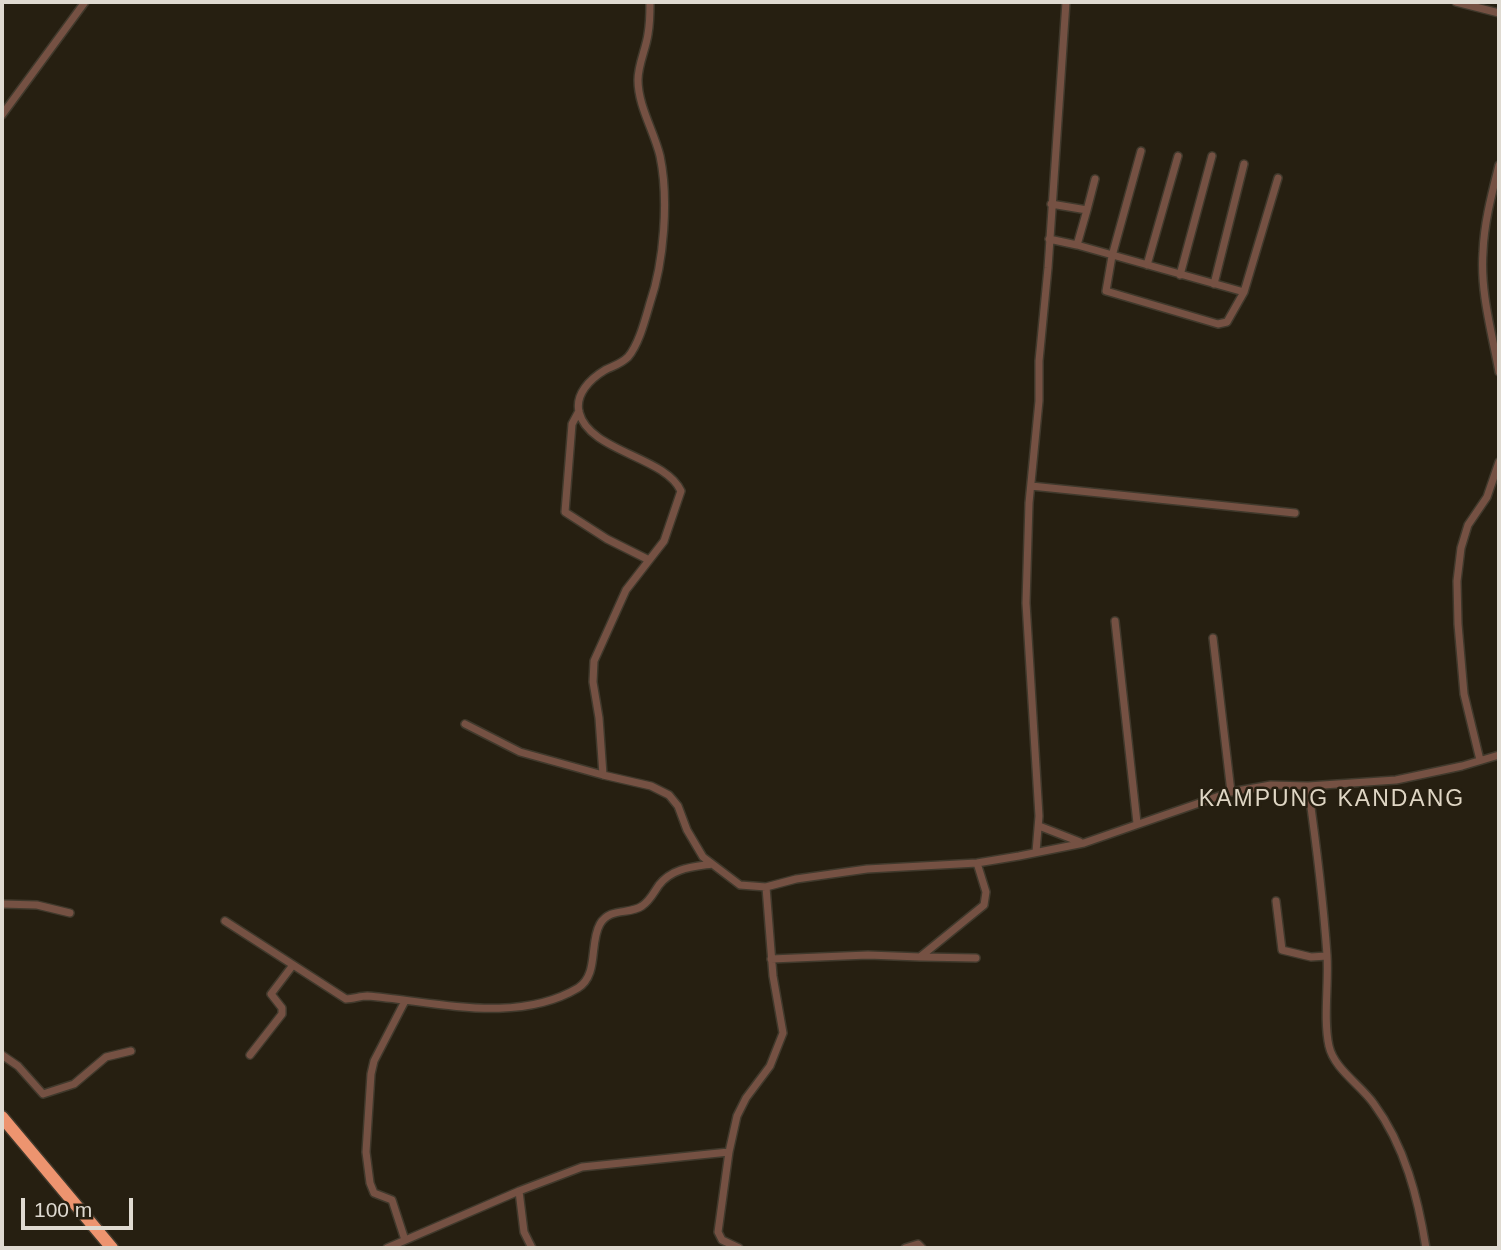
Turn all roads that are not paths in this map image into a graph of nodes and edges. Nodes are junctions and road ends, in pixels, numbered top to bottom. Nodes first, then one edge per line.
1 (85, 2) edge
2 (650, 2) edge
3 (1066, 2) edge
4 (1456, 2) edge
5 (1499, 13) edge
6 (2, 115) edge
7 (1141, 151) dead end
8 (1178, 156) dead end
9 (1212, 156) dead end
10 (1244, 164) dead end
11 (1499, 165) edge
12 (1278, 178) dead end
13 (1095, 179) dead end
14 (1051, 204) junction
15 (1087, 210) junction
16 (1049, 239) junction
17 (1077, 245) junction
18 (1112, 256) junction
19 (1147, 265) junction
20 (1180, 275) junction
21 (1214, 284) junction
22 (1244, 292) junction
23 (1495, 327) edge
24 (1499, 372) edge
25 (579, 411) junction
26 (1499, 461) edge
27 (1031, 486) junction
28 (1295, 513) dead end
29 (649, 560) junction
30 (1115, 621) dead end
31 (1213, 638) dead end
32 (465, 724) dead end
33 (1499, 755) edge
34 (1480, 760) junction
35 (603, 775) junction
36 (1308, 786) junction
37 (1231, 792) junction
38 (1137, 823) junction
39 (1039, 826) junction
40 (1084, 843) junction
41 (1037, 852) junction
42 (977, 863) junction
43 (712, 864) junction
44 (766, 887) junction
45 (1276, 901) dead end
46 (2, 904) edge
47 (70, 913) dead end
48 (225, 921) dead end
49 (1327, 956) junction
50 (920, 957) junction
51 (976, 958) dead end
52 (771, 959) junction
53 (293, 965) junction
54 (402, 1007) junction
55 (131, 1051) dead end
56 (2, 1055) edge
57 (250, 1055) dead end
58 (2, 1117) edge
59 (2, 1129) edge
60 (729, 1152) junction
61 (519, 1191) junction
62 (89, 1226) junction
63 (405, 1240) junction
64 (103, 1248) edge
65 (112, 1248) edge
66 (387, 1248) edge
67 (532, 1248) edge
68 (738, 1248) edge
69 (905, 1248) edge
70 (922, 1248) edge
71 (1426, 1248) edge

1 - 6 street
2 - 25 street
3 - 14 street
4 - 5 street
7 - 18 street
8 - 19 street
9 - 20 street
10 - 21 street
11 - 23 street
12 - 22 street
13 - 15 street
14 - 15 street
14 - 16 street
15 - 17 street
16 - 17 street
16 - 27 street
17 - 18 street
18 - 19 street
18 - 22 street
19 - 20 street
20 - 21 street
21 - 22 street
23 - 24 street
25 - 29 street
25 - 29 street
26 - 34 street
27 - 28 street
27 - 39 street
29 - 35 street
30 - 38 street
31 - 37 street
32 - 35 street
33 - 34 street
34 - 36 street
35 - 43 street
36 - 37 street
36 - 49 street
37 - 38 street
38 - 40 street
39 - 40 street
39 - 41 street
40 - 41 street
41 - 42 street
42 - 44 street
42 - 50 street
43 - 44 street
43 - 54 street
44 - 52 street
45 - 49 street
46 - 47 street
48 - 53 street
49 - 71 street
50 - 51 street
50 - 52 street
52 - 60 street
53 - 54 street
53 - 57 street
54 - 63 street
55 - 56 street
58 - 62 highway
59 - 62 highway
60 - 61 street
60 - 68 street
61 - 63 street
61 - 67 street
62 - 64 highway
62 - 65 highway
63 - 66 street
69 - 70 street

